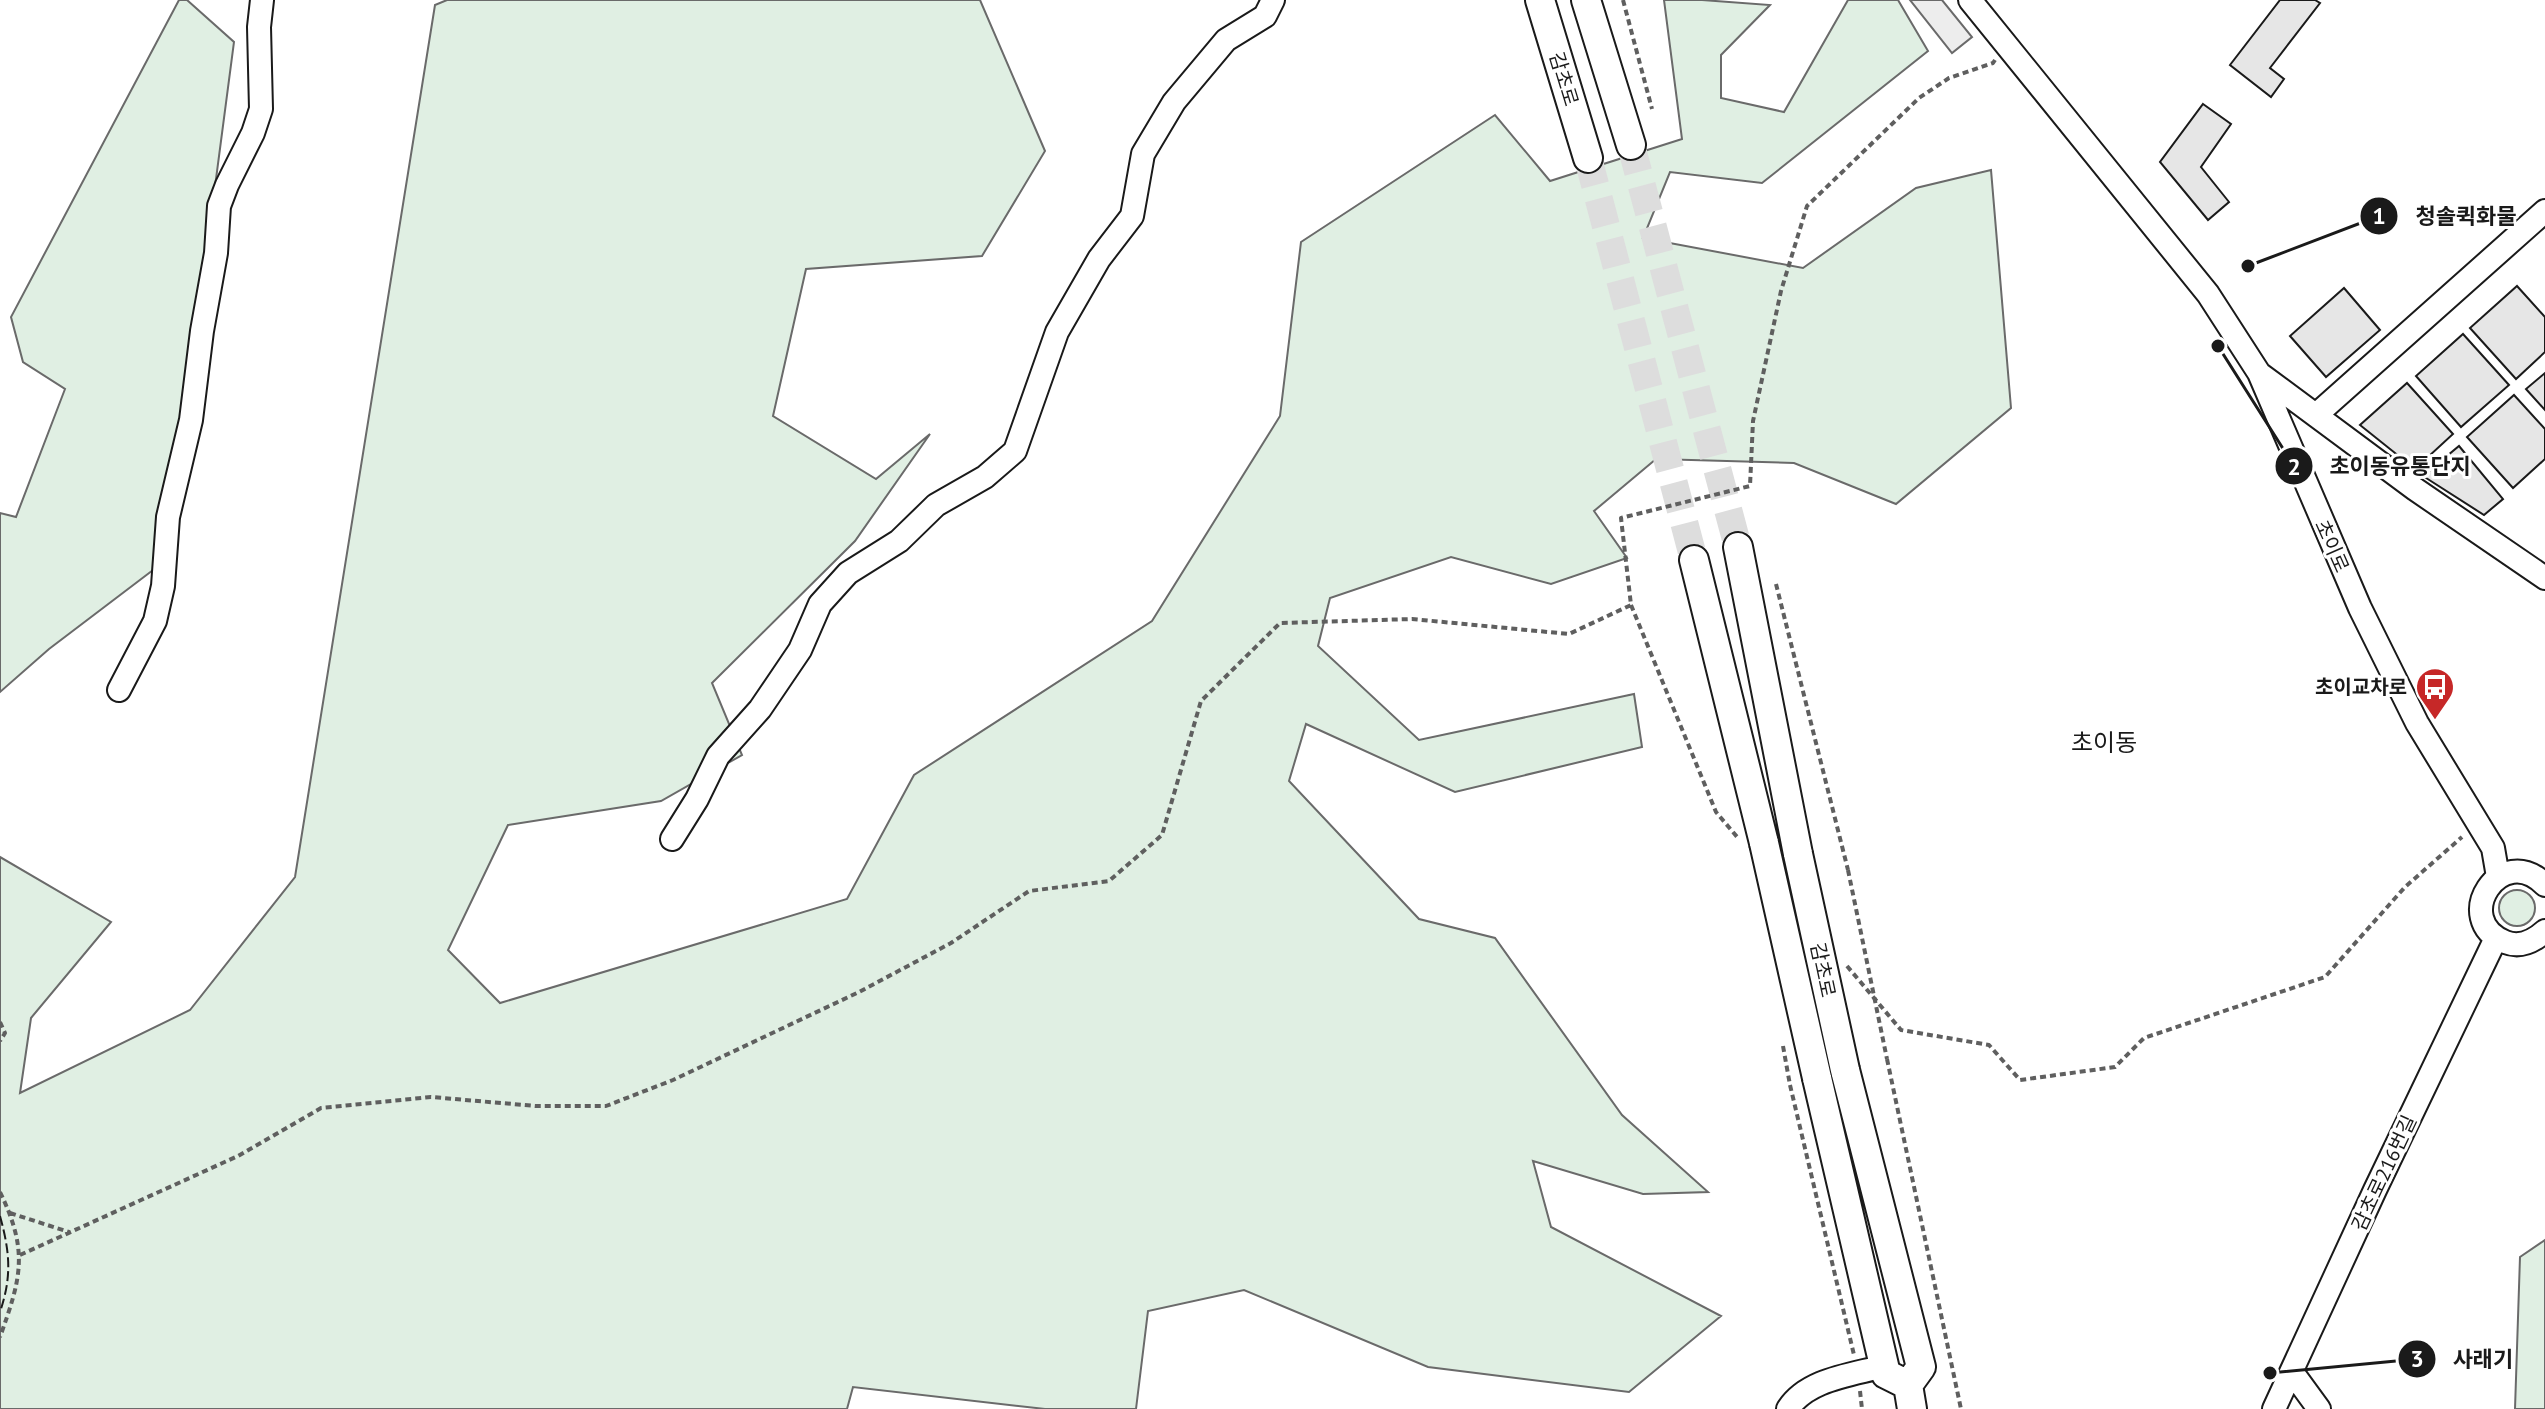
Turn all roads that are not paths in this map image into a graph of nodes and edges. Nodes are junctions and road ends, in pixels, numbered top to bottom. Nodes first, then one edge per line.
1 (262, 0) edge
2 (1273, 0) edge
3 (1540, 0) edge
4 (1586, 0) edge
5 (1970, 0) edge
6 (1631, 145) tunnel mouth
7 (1588, 158) tunnel mouth
8 (2545, 211) edge
9 (2259, 373) junction
10 (2316, 415) junction
11 (1738, 547) tunnel mouth
12 (1694, 560) tunnel mouth
13 (2545, 578) edge
14 (119, 690) dead end
15 (672, 839) dead end
16 (2498, 877) junction
17 (2545, 885) edge
18 (2545, 931) edge
19 (2496, 938) junction
20 (1871, 1370) junction
21 (2292, 1372) junction
22 (1910, 1397) edge
23 (2276, 1406) edge
24 (1788, 1409) edge
25 (2319, 1409) edge

1 - 14 street
2 - 15 street
3 - 7 main road, 감초로
4 - 6 main road
5 - 9 street, 초이로
8 - 10 street
9 - 10 street
9 - 16 street, 초이로
10 - 13 street
11 - 22 main road, 감초로, bridge
12 - 20 main road, 감초로, bridge
16 - 17 street
16 - 19 street
18 - 19 street
19 - 21 street, 감초로216번길
20 - 22 main road, 감초로
20 - 24 street
21 - 23 street, 감초로216번길
21 - 25 street

